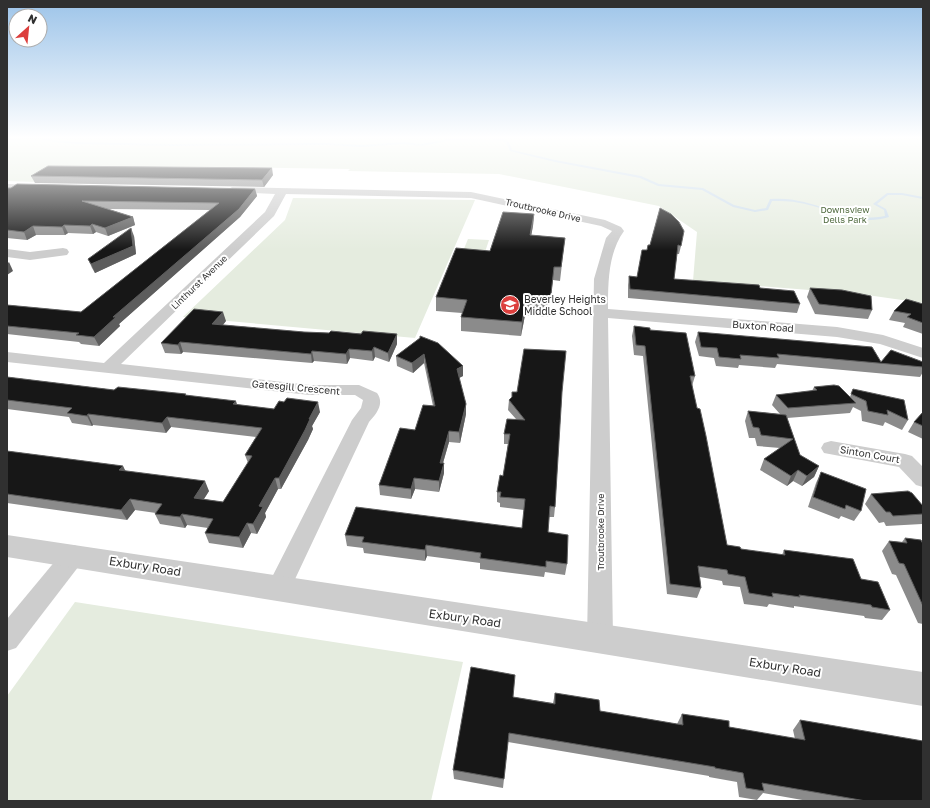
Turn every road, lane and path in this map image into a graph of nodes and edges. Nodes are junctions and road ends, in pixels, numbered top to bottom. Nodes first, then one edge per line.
1 (7, 187) edge
2 (46, 188) edge
3 (219, 190) edge
4 (282, 191) junction
5 (63, 252) dead end
6 (7, 253) edge
7 (601, 313) junction
8 (923, 353) edge
9 (7, 357) edge
10 (108, 368) junction
11 (831, 448) dead end
12 (923, 480) edge
13 (7, 546) edge
14 (74, 555) junction
15 (279, 587) junction
16 (600, 638) junction
17 (7, 639) edge
18 (923, 689) edge

1 - 2 street
3 - 4 street, Troutbrooke Drive
4 - 7 street, Troutbrooke Drive
4 - 10 street, Linthurst Avenue
5 - 6 street
7 - 8 street, Buxton Road
7 - 16 street, Troutbrooke Drive
9 - 10 street, Gatesgill Crescent
10 - 15 street, Gatesgill Crescent
11 - 12 street, Sinton Court
13 - 14 street, Exbury Road
14 - 15 street, Exbury Road
14 - 17 street
15 - 16 street, Exbury Road
16 - 18 street, Exbury Road

